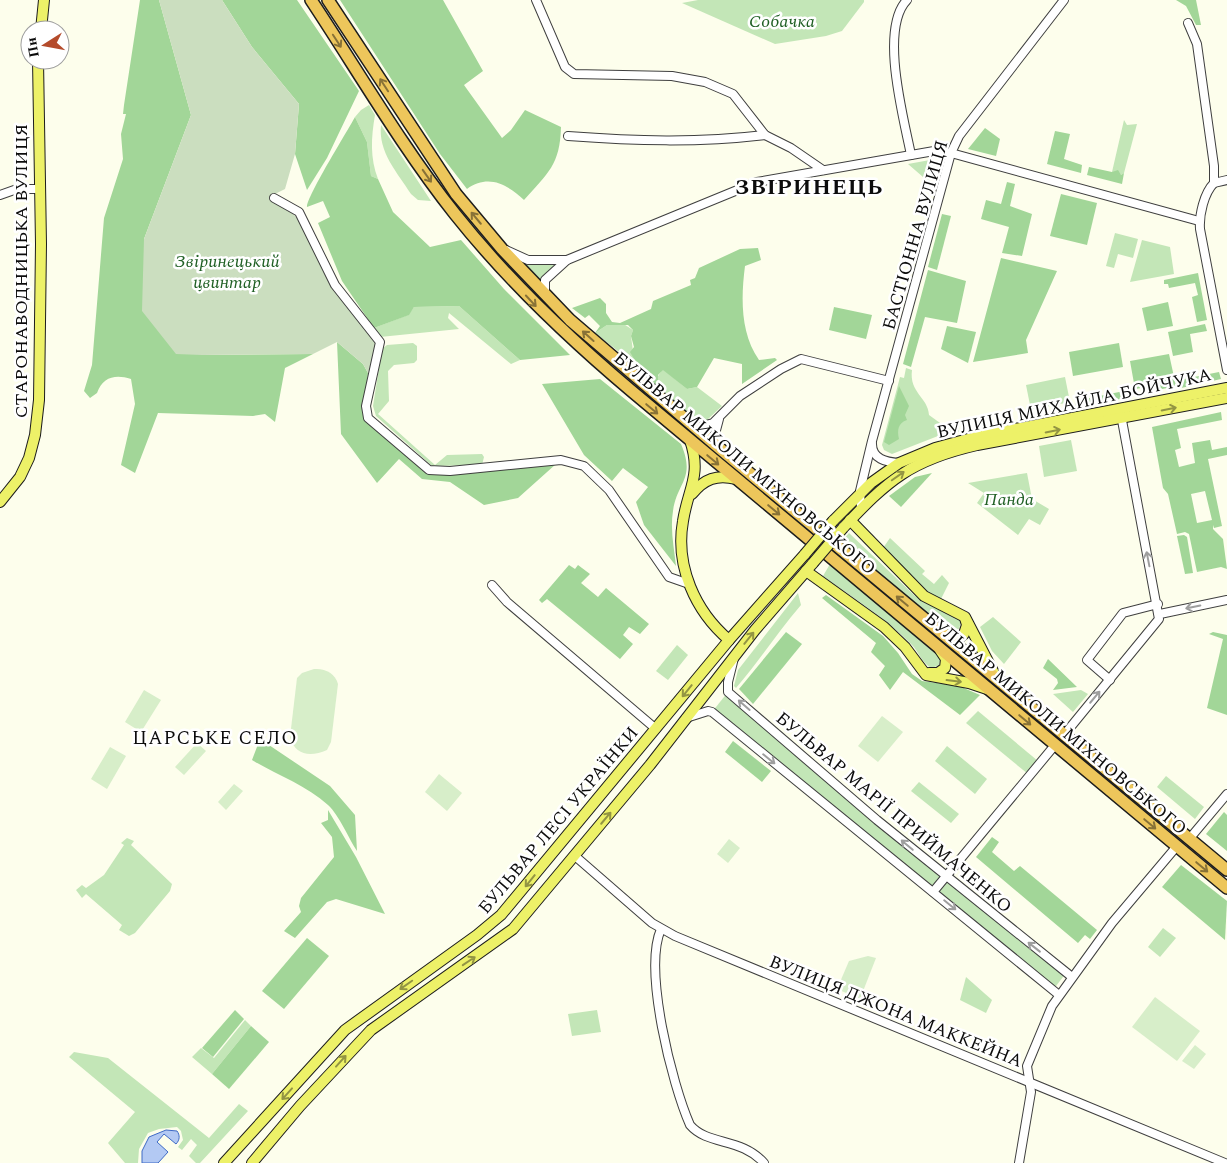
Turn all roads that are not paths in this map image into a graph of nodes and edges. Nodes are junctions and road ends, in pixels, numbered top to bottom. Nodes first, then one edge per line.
1 (44, 0) edge
2 (310, 0) edge
3 (328, 0) edge
4 (536, 0) edge
5 (907, 0) edge
6 (1064, 0) edge
7 (42, 20) edge
8 (1188, 23) dead end
9 (38, 70) edge
10 (568, 136) dead end
11 (765, 136) junction
12 (951, 153) junction
13 (911, 155) junction
14 (823, 170) junction
15 (1227, 180) edge
16 (1214, 183) junction
17 (40, 189) junction
18 (0, 195) edge
19 (274, 198) dead end
20 (1199, 221) junction
21 (502, 248) junction
22 (567, 260) junction
23 (545, 296) junction
24 (1227, 370) edge
25 (889, 381) junction
26 (1227, 388) edge
27 (1227, 398) edge
28 (1120, 414) junction
29 (719, 419) junction
30 (695, 428) junction
31 (690, 440) junction
32 (872, 441) junction
33 (718, 447) junction
34 (899, 463) junction
35 (736, 479) junction
36 (860, 491) junction
37 (690, 497) junction
38 (0, 502) edge
39 (862, 508) junction
40 (847, 524) junction
41 (805, 554) joint
42 (810, 567) junction
43 (784, 579) junction
44 (689, 584) junction
45 (492, 585) dead end
46 (793, 587) junction
47 (1227, 600) edge
48 (1158, 604) junction
49 (1160, 614) junction
50 (965, 617) junction
51 (940, 632) junction
52 (729, 640) junction
53 (936, 646) junction
54 (735, 655) junction
55 (922, 671) junction
56 (998, 680) junction
57 (1110, 680) junction
58 (988, 689) junction
59 (686, 718) junction
60 (656, 729) junction
61 (1064, 735) junction
62 (1056, 745) junction
63 (1227, 794) edge
64 (1190, 838) junction
65 (560, 843) junction
66 (1177, 846) junction
67 (575, 856) junction
68 (1227, 870) edge
69 (944, 876) junction
70 (1227, 888) edge
71 (933, 892) junction
72 (660, 929) junction
73 (1072, 977) junction
74 (1059, 995) junction
75 (1028, 1081) junction
76 (1204, 1154) junction
77 (757, 1159) edge
78 (224, 1163) edge
79 (252, 1163) edge
80 (764, 1163) edge
81 (1019, 1163) edge
82 (1203, 1163) edge
83 (1225, 1163) edge

1 - 7 main road
2 -> 31 highway, БУЛЬВАР МИКОЛИ МІХНОВСЬКОГО
21 -> 3 highway, БУЛЬВАР МИКОЛИ МІХНОВСЬКОГО
4 - 11 street
5 - 13 street
6 - 12 street, БАСТІОННА ВУЛИЦЯ
8 - 16 street
9 - 17 main road, СТАРОНАВОДНИЦЬКА ВУЛИЦЯ
10 - 11 street
11 - 14 street
12 - 13 street
12 - 20 street
12 - 25 street, БАСТІОННА ВУЛИЦЯ
13 - 14 street
14 - 22 street
15 - 16 street
16 - 20 street
17 - 18 street
17 - 38 main road, СТАРОНАВОДНИЦЬКА ВУЛИЦЯ
19 - 44 street
20 - 24 street
21 - 22 street
21 - 23 highway, БУЛЬВАР МИКОЛИ МІХНОВСЬКОГО
22 - 23 street
30 -> 23 highway, БУЛЬВАР МИКОЛИ МІХНОВСЬКОГО
25 - 29 street
25 - 32 street, БАСТІОННА ВУЛИЦЯ
26 - 28 main road, ВУЛИЦЯ МИХАЙЛА БОЙЧУКА
28 -> 27 main road, ВУЛИЦЯ МИХАЙЛА БОЙЧУКА
28 - 34 main road, ВУЛИЦЯ МИХАЙЛА БОЙЧУКА
39 -> 28 main road, ВУЛИЦЯ МИХАЙЛА БОЙЧУКА
48 -> 28 street
29 - 30 street
29 - 33 street
30 - 33 highway, БУЛЬВАР МИКОЛИ МІХНОВСЬКОГО
31 -> 35 highway, БУЛЬВАР МИКОЛИ МІХНОВСЬКОГО
31 - 37 main road
32 - 34 street
32 - 36 street, БАСТІОННА ВУЛИЦЯ
51 -> 33 highway, БУЛЬВАР МИКОЛИ МІХНОВСЬКОГО
34 - 36 main road, ВУЛИЦЯ МИХАЙЛА БОЙЧУКА
35 - 37 main road
35 -> 53 highway, БУЛЬВАР МИКОЛИ МІХНОВСЬКОГО
36 - 39 street, БАСТІОННА ВУЛИЦЯ
36 - 41 main road, ВУЛИЦЯ МИХАЙЛА БОЙЧУКА, bridge
37 - 44 main road
39 - 40 main road, ВУЛИЦЯ МИХАЙЛА БОЙЧУКА
40 - 42 main road, ВУЛИЦЯ МИХАЙЛА БОЙЧУКА, bridge
40 - 50 main road
41 - 43 main road, БУЛЬВАР ЛЕСІ УКРАЇНКИ
42 - 46 main road, БУЛЬВАР ЛЕСІ УКРАЇНКИ
42 - 55 main road
43 - 46 main road
43 - 52 main road, БУЛЬВАР ЛЕСІ УКРАЇНКИ
44 - 52 main road
45 - 60 street
54 -> 46 main road, БУЛЬВАР ЛЕСІ УКРАЇНКИ
47 -> 49 street
48 - 49 street
48 - 57 street
49 - 57 street
50 - 51 main road
50 - 56 main road
51 - 56 highway, БУЛЬВАР МИКОЛИ МІХНОВСЬКОГО
52 -> 60 main road, БУЛЬВАР ЛЕСІ УКРАЇНКИ
53 - 55 main road
53 - 58 highway, БУЛЬВАР МИКОЛИ МІХНОВСЬКОГО
54 - 59 main road, БУЛЬВАР ЛЕСІ УКРАЇНКИ
69 -> 54 street, БУЛЬВАР МАРІЇ ПРИЙМАЧЕНКО
55 -> 58 main road
56 - 61 highway, БУЛЬВАР МИКОЛИ МІХНОВСЬКОГО
61 -> 57 street
58 -> 62 highway, БУЛЬВАР МИКОЛИ МІХНОВСЬКОГО
67 -> 59 main road, БУЛЬВАР ЛЕСІ УКРАЇНКИ
59 -> 71 street, БУЛЬВАР МАРІЇ ПРИЙМАЧЕНКО
60 - 65 main road, БУЛЬВАР ЛЕСІ УКРАЇНКИ
61 - 64 highway, БУЛЬВАР МИКОЛИ МІХНОВСЬКОГО
62 -> 66 highway, БУЛЬВАР МИКОЛИ МІХНОВСЬКОГО
62 - 69 street
63 - 64 street
64 - 68 highway, БУЛЬВАР МИКОЛИ МІХНОВСЬКОГО
65 - 67 main road
65 -> 78 main road, БУЛЬВАР ЛЕСІ УКРАЇНКИ
66 -> 70 highway, БУЛЬВАР МИКОЛИ МІХНОВСЬКОГО
66 - 73 street
67 - 72 street, ВУЛИЦЯ ДЖОНА МАККЕЙНА
79 -> 67 main road, БУЛЬВАР ЛЕСІ УКРАЇНКИ
69 - 71 street
73 -> 69 street, БУЛЬВАР МАРІЇ ПРИЙМАЧЕНКО
71 -> 74 street, БУЛЬВАР МАРІЇ ПРИЙМАЧЕНКО
72 - 75 street, ВУЛИЦЯ ДЖОНА МАККЕЙНА
72 - 77 street
73 - 74 street
74 - 75 street
75 - 76 street, ВУЛИЦЯ ДЖОНА МАККЕЙНА
75 - 81 street
76 - 82 street
76 - 83 street, ВУЛИЦЯ ДЖОНА МАККЕЙНА
77 - 80 street

